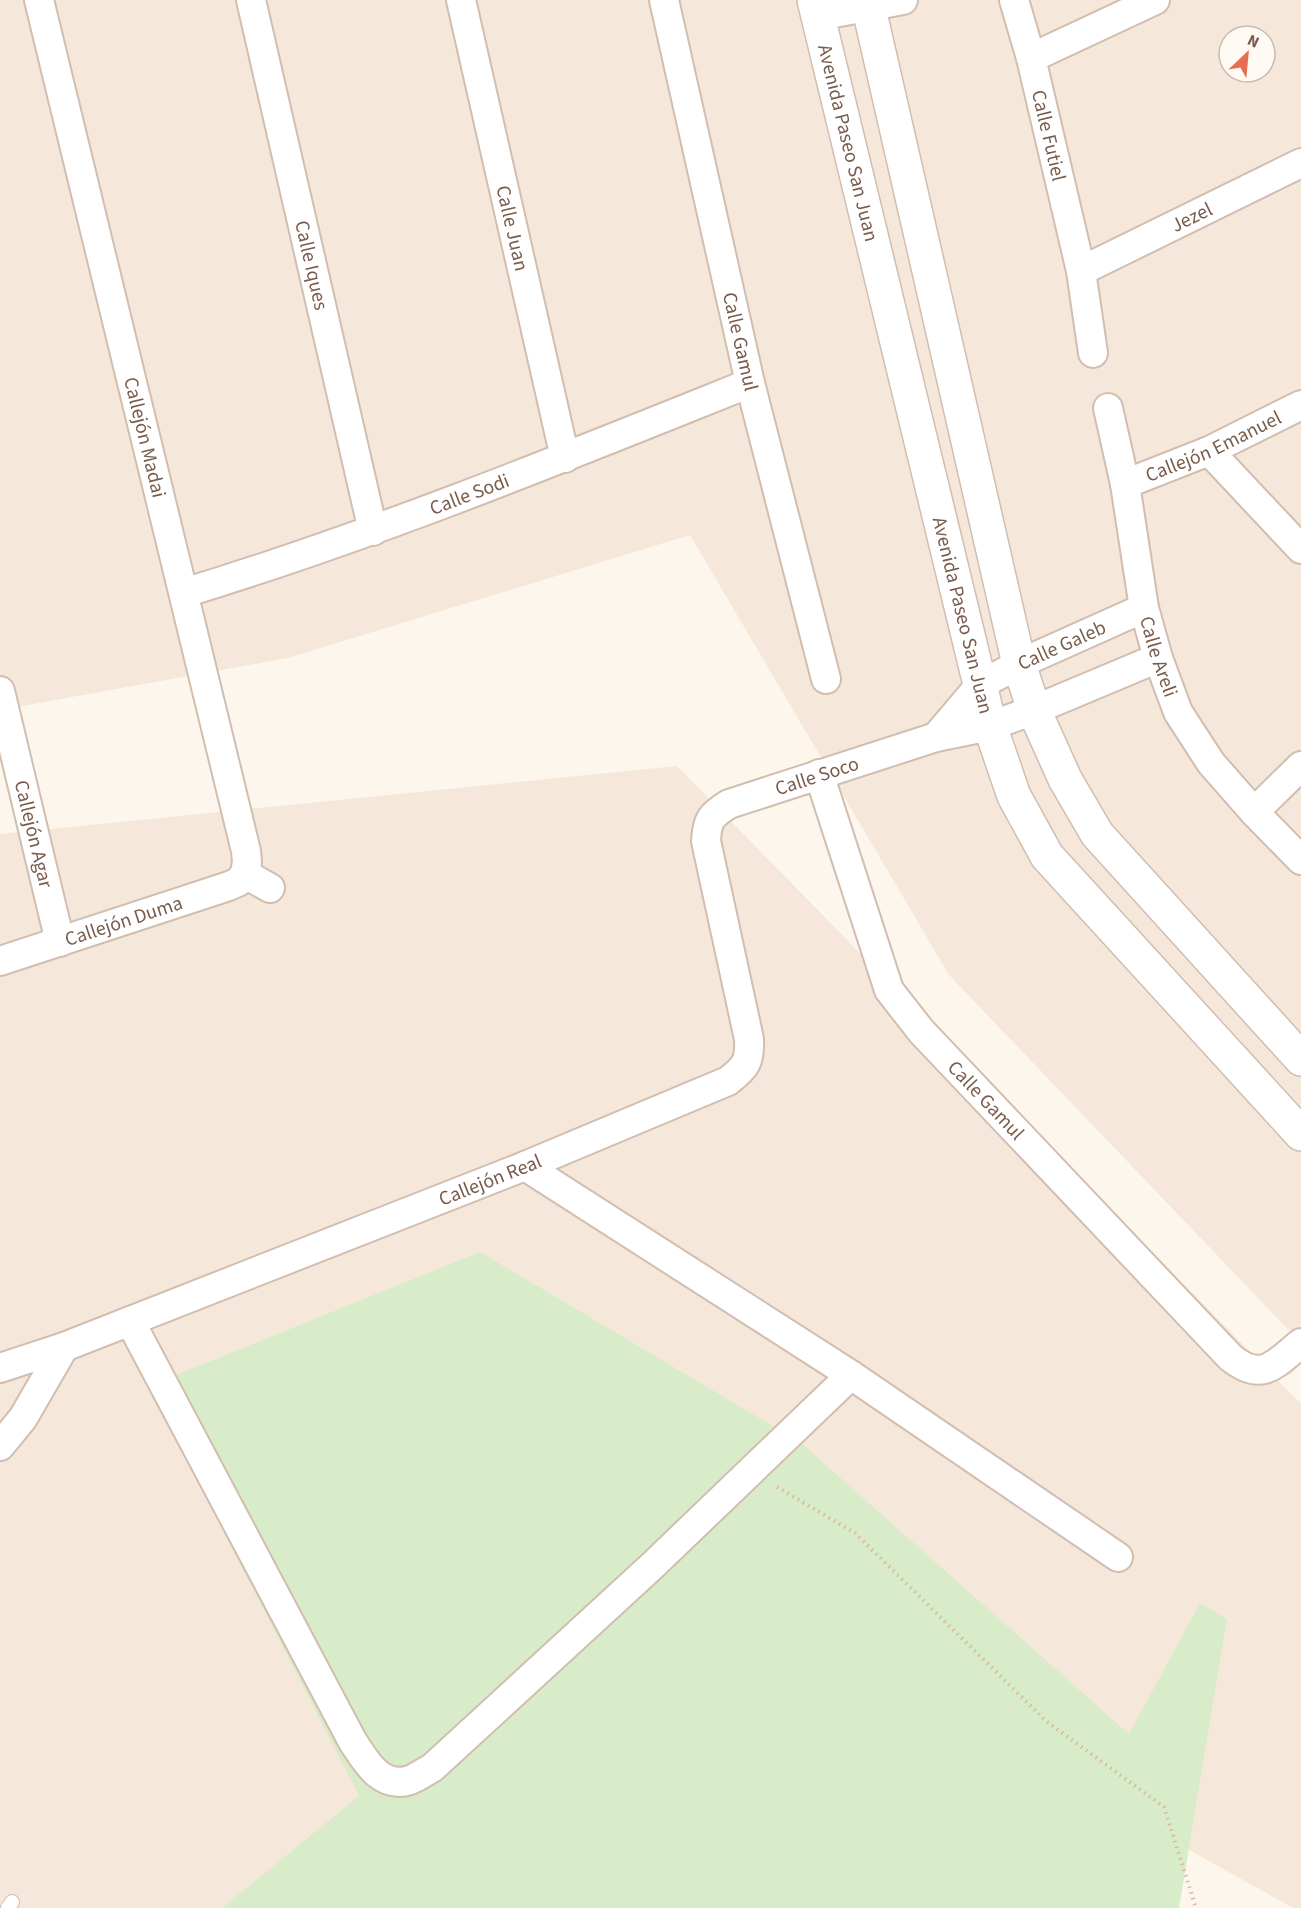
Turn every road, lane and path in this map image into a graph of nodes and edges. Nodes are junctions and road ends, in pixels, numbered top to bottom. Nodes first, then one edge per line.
1 (39, 0) edge
2 (250, 0) edge
3 (461, 0) edge
4 (664, 0) edge
5 (903, 0) edge
6 (1014, 0) edge
7 (1155, 0) edge
8 (868, 4) edge
9 (816, 8) edge
10 (1031, 58) junction
11 (1301, 163) edge
12 (1081, 271) junction
13 (1093, 353) dead end
14 (750, 383) junction
15 (1301, 405) edge
16 (1108, 408) dead end
17 (1209, 451) junction
18 (564, 458) junction
19 (1125, 484) junction
20 (373, 531) junction
21 (1301, 549) edge
22 (184, 593) junction
23 (1144, 608) junction
24 (1158, 658) junction
25 (1019, 664) junction
26 (826, 679) dead end
27 (980, 686) junction
28 (0, 691) edge
29 (1034, 710) junction
30 (990, 726) junction
31 (936, 737) junction
32 (1301, 766) edge
33 (819, 774) junction
34 (1254, 812) junction
35 (707, 826) joint
36 (1301, 860) edge
37 (245, 874) junction
38 (270, 888) dead end
39 (60, 942) junction
40 (0, 961) edge
41 (1301, 1059) edge
42 (1301, 1134) edge
43 (525, 1166) junction
44 (130, 1321) junction
45 (1301, 1343) edge
46 (64, 1347) junction
47 (0, 1368) edge
48 (851, 1375) junction
49 (0, 1446) edge
50 (751, 1471) junction
51 (1118, 1557) dead end
52 (1196, 1908) edge

1 - 22 street, Callejón Madai
2 - 20 street, Calle Iques
3 - 18 street, Calle Juan
4 - 14 street, Calle Gamul
5 - 8 street
6 - 10 street, Calle Futiel
7 - 10 street
8 - 9 street
8 - 25 street
9 - 27 street, Avenida Paseo San Juan
10 - 12 street, Calle Futiel
11 - 12 street, Jezel
12 - 13 street
14 - 18 street, Calle Sodi
14 - 26 street, Calle Gamul
15 - 17 street, Callejón Emanuel
16 - 19 street, Calle Areli
17 - 19 street, Callejón Emanuel
17 - 21 street
18 - 20 street, Calle Sodi
19 - 23 street, Calle Areli
20 - 22 street, Calle Sodi
22 - 37 street, Callejón Madai
23 - 24 street, Calle Areli
23 - 25 street, Calle Galeb
24 - 29 street
24 - 34 street, Calle Areli
25 - 27 street, Calle Galeb
25 - 29 street
27 - 30 street, Avenida Paseo San Juan
27 - 31 street
28 - 39 street, Callejón Agar
29 - 30 street
29 - 41 street
30 - 31 street, Calle Soco
30 - 42 street, Avenida Paseo San Juan
31 - 33 street, Calle Soco
32 - 34 street
33 - 35 street, Calle Soco
33 - 45 street, Calle Gamul
34 - 36 street, Calle Areli
35 - 43 street, Callejón Real
37 - 38 street
37 - 39 street, Callejón Duma
39 - 40 street, Callejón Duma
43 - 44 street, Callejón Real
43 - 48 street
44 - 46 street, Callejón Real
44 - 50 street
46 - 47 street, Callejón Real
46 - 49 street
48 - 50 street
48 - 51 street
50 - 52 path

